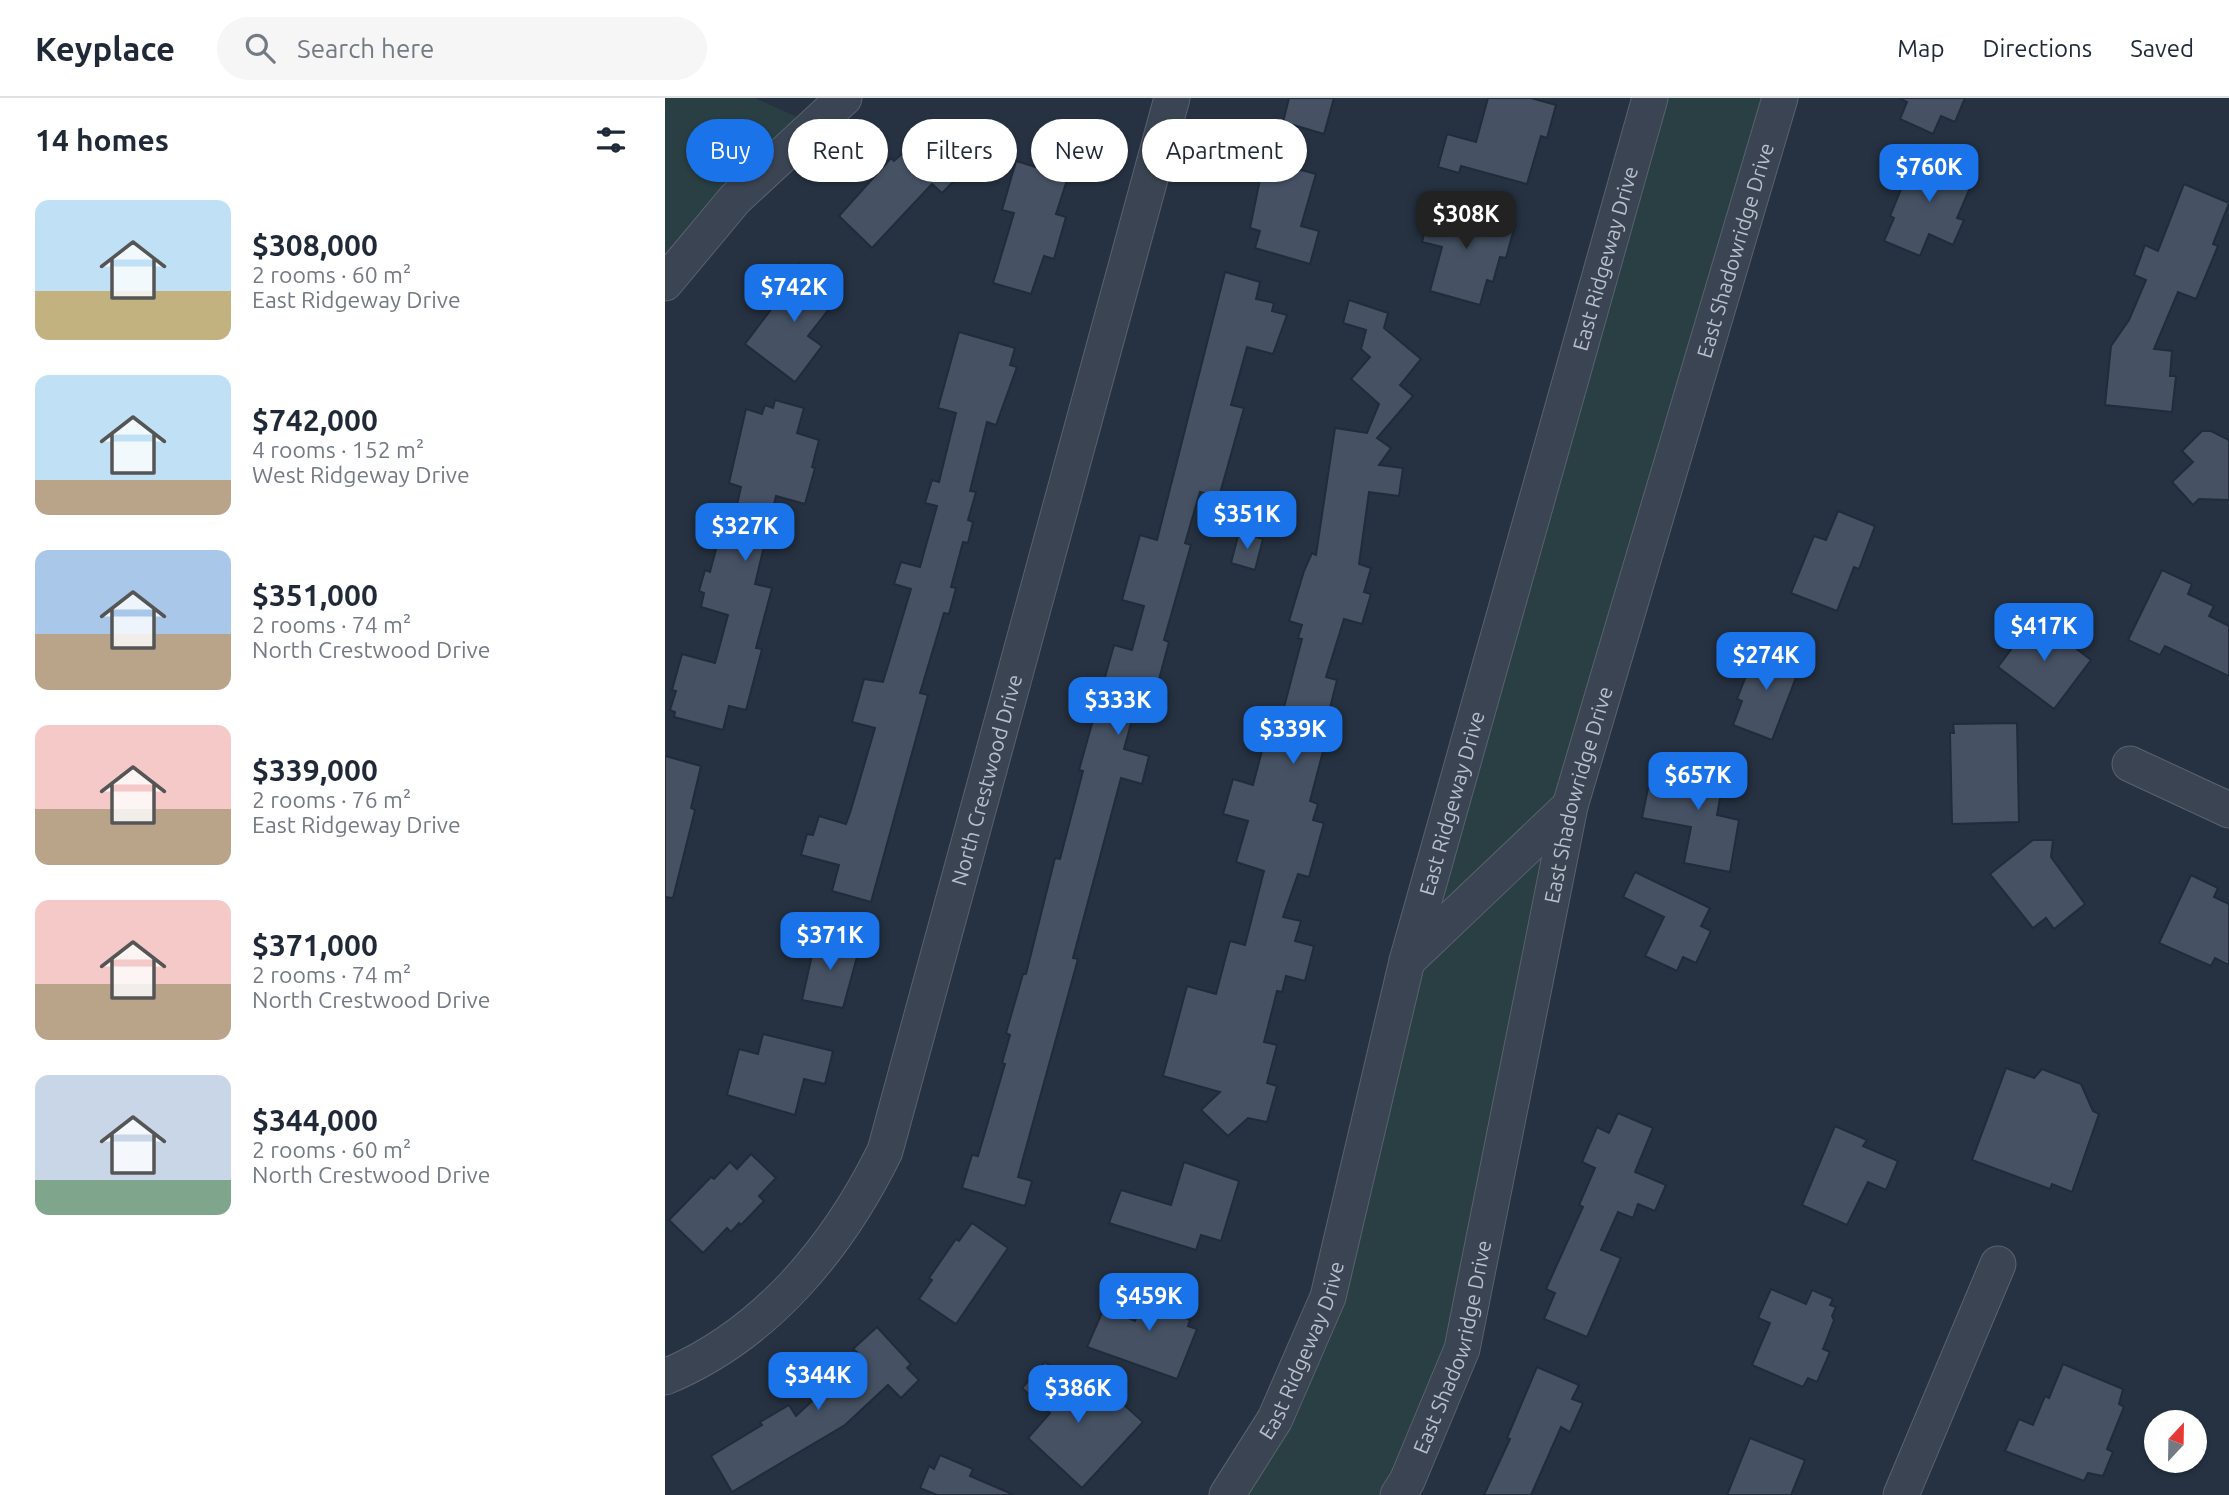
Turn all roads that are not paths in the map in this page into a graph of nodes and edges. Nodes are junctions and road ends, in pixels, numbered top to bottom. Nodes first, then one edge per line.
1 (844, 98) edge
2 (1172, 98) edge
3 (1650, 98) edge
4 (1780, 98) edge
5 (665, 283) edge
6 (2130, 764) dead end
7 (1570, 806) junction
8 (2229, 810) edge
9 (1407, 961) junction
10 (1998, 1264) dead end
11 (665, 1377) edge
12 (1227, 1495) edge
13 (1398, 1495) edge
14 (1901, 1495) edge

1 - 5 street
2 - 11 street, North Crestwood Drive
3 - 9 street, East Ridgeway Drive
4 - 7 street, East Shadowridge Drive
6 - 8 street
7 - 9 street
7 - 13 street, East Shadowridge Drive
9 - 12 street, East Ridgeway Drive
10 - 14 street

